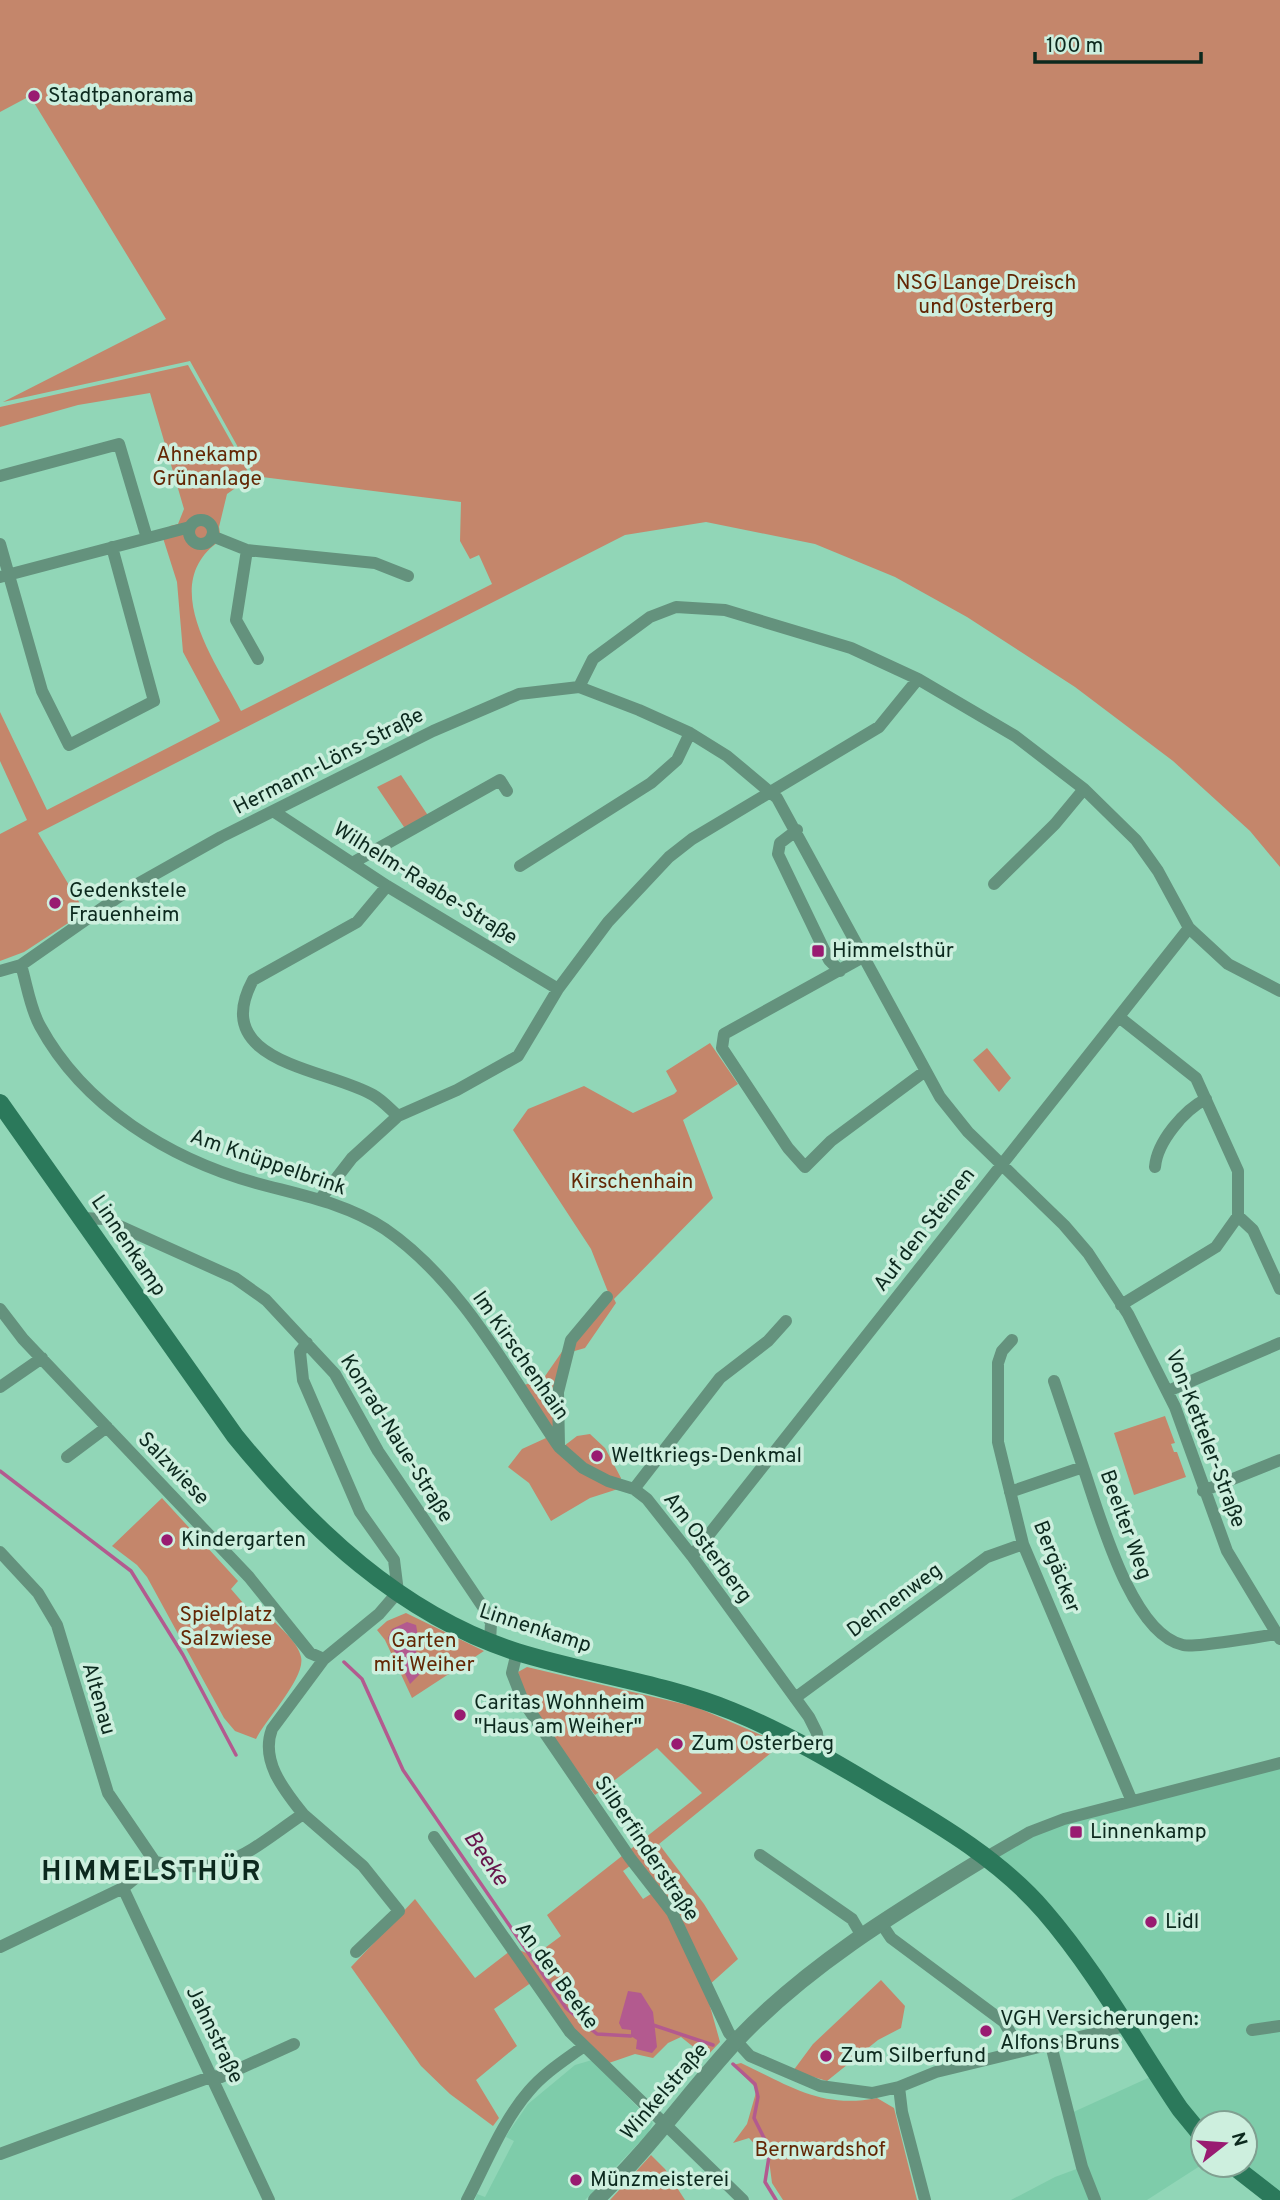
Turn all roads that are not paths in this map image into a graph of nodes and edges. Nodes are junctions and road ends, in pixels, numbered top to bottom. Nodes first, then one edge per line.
1 (0, 476) edge
2 (147, 538) junction
3 (0, 544) edge
4 (112, 547) junction
5 (247, 550) junction
6 (5, 576) edge
7 (408, 576) dead end
8 (258, 659) dead end
9 (918, 679) junction
10 (579, 687) junction
11 (690, 733) junction
12 (1084, 789) junction
13 (507, 791) dead end
14 (773, 793) junction
15 (272, 811) junction
16 (797, 830) junction
17 (354, 862) junction
18 (520, 866) dead end
19 (994, 884) dead end
20 (387, 886) junction
21 (1189, 928) junction
22 (863, 957) junction
23 (21, 965) junction
24 (0, 971) edge
25 (840, 971) junction
26 (558, 989) junction
27 (1280, 991) edge
28 (1119, 1017) junction
29 (924, 1073) junction
30 (1206, 1099) junction
31 (0, 1103) edge
32 (398, 1116) junction
33 (1002, 1164) junction
34 (1155, 1167) dead end
35 (321, 1198) junction
36 (1238, 1216) junction
37 (82, 1218) junction
38 (384, 1229) joint
39 (1280, 1289) edge
40 (607, 1297) dead end
41 (1122, 1304) junction
42 (0, 1309) edge
43 (786, 1321) dead end
44 (1012, 1340) dead end
45 (307, 1342) junction
46 (1280, 1343) edge
47 (42, 1358) junction
48 (1054, 1381) dead end
49 (0, 1387) edge
50 (1168, 1391) junction
51 (107, 1427) junction
52 (559, 1447) junction
53 (67, 1457) dead end
54 (1280, 1460) edge
55 (1083, 1467) junction
56 (634, 1489) junction
57 (1203, 1491) junction
58 (1010, 1492) junction
59 (1023, 1544) junction
60 (0, 1552) edge
61 (692, 1556) junction
62 (398, 1592) junction
63 (1279, 1636) edge
64 (490, 1642) junction
65 (517, 1652) junction
66 (324, 1659) junction
67 (795, 1698) junction
68 (819, 1754) junction
69 (1280, 1763) edge
70 (1131, 1800) junction
71 (303, 1814) junction
72 (434, 1837) dead end
73 (761, 1855) dead end
74 (985, 1857) junction
75 (155, 1862) junction
76 (123, 1888) junction
77 (881, 1923) junction
78 (863, 1936) junction
79 (0, 1947) edge
80 (356, 1952) dead end
81 (1125, 2026) junction
82 (1280, 2026) edge
83 (1252, 2030) dead end
84 (737, 2041) junction
85 (294, 2044) dead end
86 (1051, 2045) junction
87 (584, 2046) junction
88 (1021, 2051) junction
89 (213, 2076) junction
90 (899, 2087) junction
91 (1189, 2120) edge
92 (665, 2123) junction
93 (0, 2154) edge
94 (1253, 2179) edge
95 (1276, 2195) edge
96 (269, 2200) edge
97 (467, 2200) edge
98 (596, 2200) edge
99 (743, 2200) edge
100 (925, 2200) edge
101 (1095, 2200) edge

1 - 2 street
2 - 4 street
2 - 5 street
3 - 6 street
4 - 6 street
4 - 6 street
5 - 7 street
5 - 8 street
9 - 10 street
9 - 12 street
9 - 14 street
10 - 11 street, Von-Ketteler-Straße
10 - 15 street, Hermann-Löns-Straße
11 - 14 street, Von-Ketteler-Straße
11 - 18 street
12 - 19 street
12 - 21 street
13 - 17 street
14 - 16 street, Von-Ketteler-Straße
14 - 26 street
15 - 17 street, Wilhelm-Raabe-Straße
15 - 23 street, Hermann-Löns-Straße
16 - 22 street, Von-Ketteler-Straße
16 - 25 street
17 - 20 street, Wilhelm-Raabe-Straße
20 - 26 street, Wilhelm-Raabe-Straße
20 - 32 street
21 - 27 street
21 - 28 street, Auf den Steinen
22 - 25 street
22 - 29 street, Von-Ketteler-Straße
23 - 24 street, Hermann-Löns-Straße
23 - 35 street, Am Knüppelbrink
25 - 29 street
26 - 32 street
28 - 30 street
28 - 33 street, Auf den Steinen
29 - 33 street, Von-Ketteler-Straße
30 - 34 street
30 - 36 street
31 - 37 main road, Linnenkamp
32 - 35 street
33 - 41 street, Von-Ketteler-Straße
33 - 61 street, Auf den Steinen
35 - 38 street, Am Knüppelbrink
36 - 39 street
36 - 41 street
37 - 45 street, Konrad-Naue-Straße
37 - 62 main road, Linnenkamp
38 - 52 street, Im Kirschenhain
40 - 52 street
41 - 50 street, Von-Ketteler-Straße
42 - 47 street, Salzwiese
43 - 56 street, Am Osterberg
44 - 58 street, Bergäcker
45 - 62 street
45 - 64 street, Konrad-Naue-Straße
46 - 50 street
47 - 49 street
47 - 51 street, Salzwiese
48 - 55 street, Beelter Weg
50 - 57 street, Von-Ketteler-Straße
51 - 53 street, Salzwiese
51 - 66 street, Salzwiese
52 - 56 street, Im Kirschenhain
54 - 57 street
55 - 58 street, Beelter Weg
55 - 63 street, Beelter Weg
56 - 61 street, Am Osterberg
57 - 63 street, Von-Ketteler-Straße
58 - 59 street, Bergäcker
59 - 67 street, Dehnenweg
59 - 70 street, Bergäcker
60 - 75 street, Altenau
61 - 67 street, Am Osterberg
62 - 64 main road, Linnenkamp
62 - 66 street
64 - 65 main road, Linnenkamp
65 - 68 main road, Linnenkamp
65 - 84 street, Silberfinderstraße
66 - 71 street
67 - 68 street, Am Osterberg
68 - 74 main road, Linnenkamp
69 - 70 street
70 - 74 street
71 - 75 street
71 - 80 street
72 - 87 street, An der Beeke
73 - 78 street
74 - 77 street
74 - 81 main road, Linnenkamp
75 - 76 street
76 - 79 street
76 - 89 street, Jahnstraße
77 - 78 street
77 - 88 street
78 - 84 street
81 - 86 street, Silberfinderstraße
81 - 91 main road, Linnenkamp
82 - 83 street
84 - 90 street, Silberfinderstraße
84 - 92 street, Winkelstraße
85 - 89 street
86 - 88 street, Silberfinderstraße
86 - 101 street
87 - 92 street, An der Beeke
87 - 97 street
88 - 90 street, Silberfinderstraße
89 - 93 street
89 - 96 street, Jahnstraße
90 - 100 street
92 - 98 street, Winkelstraße
92 - 99 street, An der Beeke
94 - 95 main road

